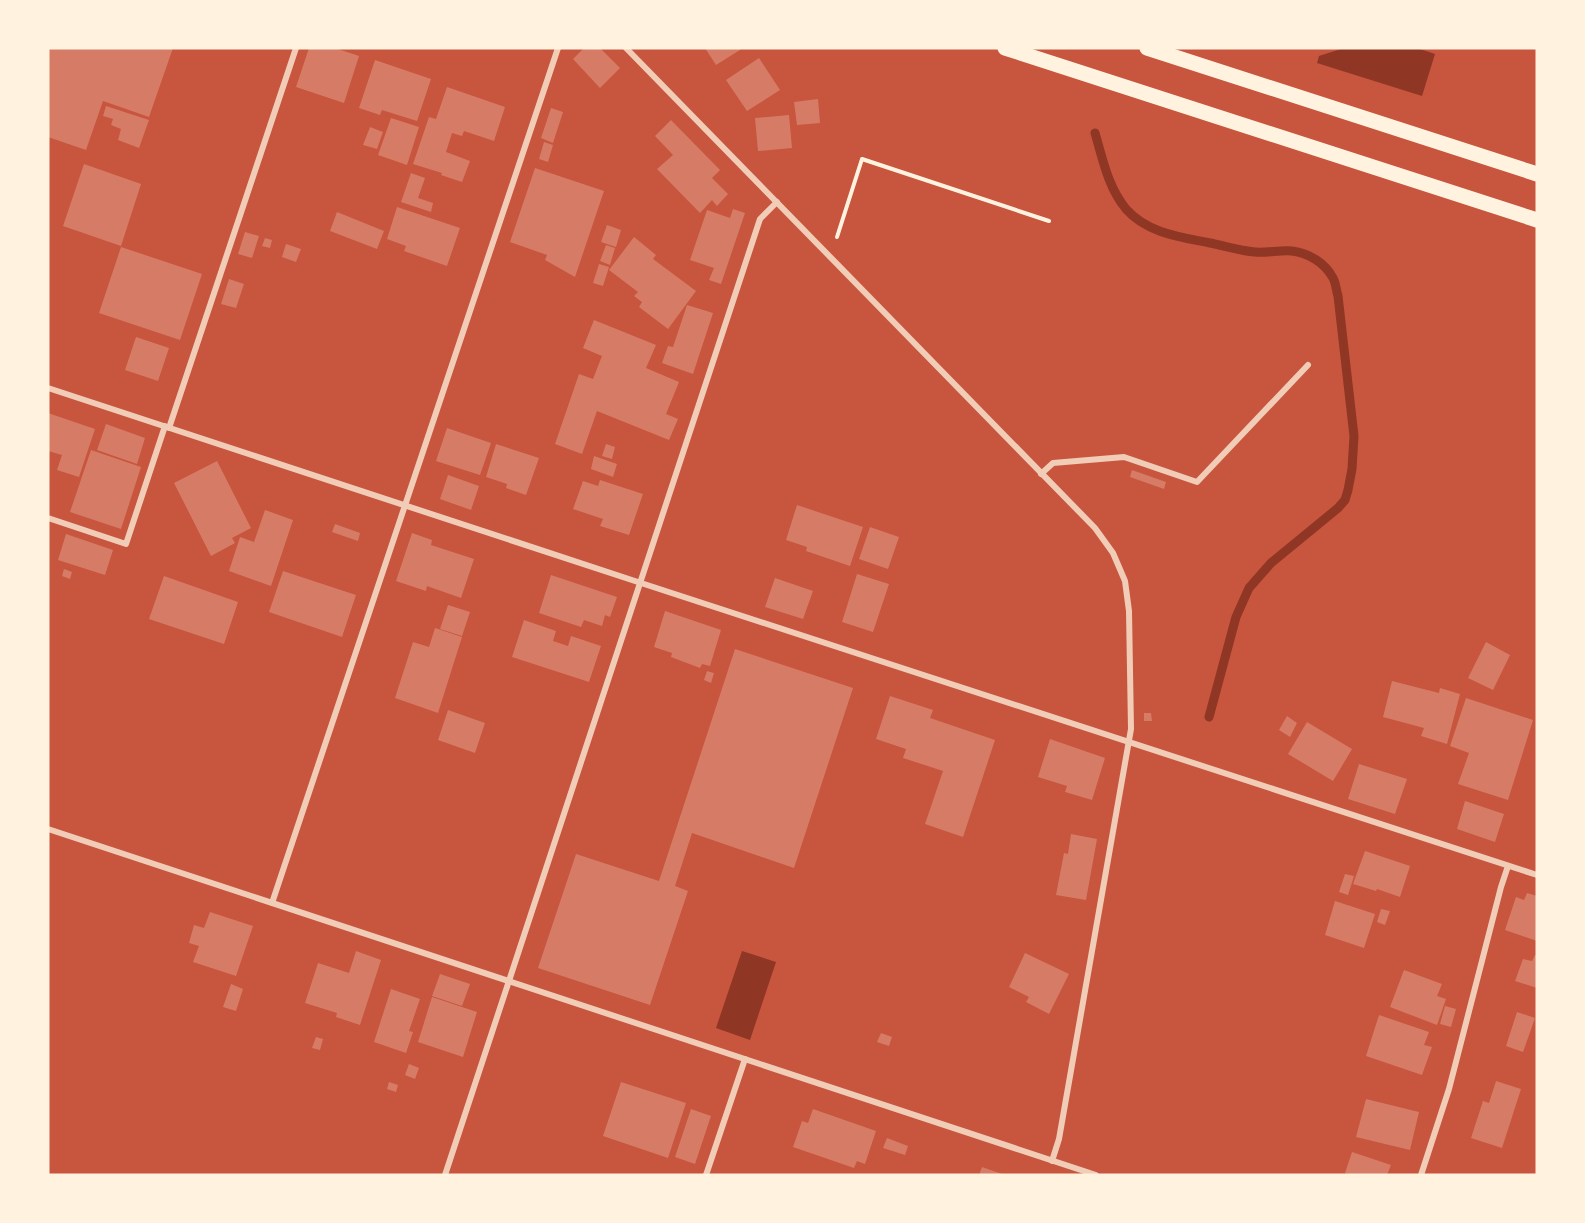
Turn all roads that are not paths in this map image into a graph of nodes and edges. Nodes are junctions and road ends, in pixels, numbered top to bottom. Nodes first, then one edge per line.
1 (296, 48) edge
2 (558, 48) edge
3 (626, 48) edge
4 (1005, 48) edge
5 (1147, 48) edge
6 (1537, 174) edge
7 (777, 202) junction
8 (1537, 220) edge
9 (1308, 366) dead end
10 (48, 388) edge
11 (167, 427) junction
12 (1041, 474) junction
13 (405, 506) junction
14 (48, 518) edge
15 (640, 583) junction
16 (1129, 742) junction
17 (48, 829) edge
18 (1508, 866) junction
19 (1537, 875) edge
20 (272, 903) junction
21 (508, 982) junction
22 (744, 1059) junction
23 (1052, 1161) junction
24 (445, 1175) edge
25 (706, 1175) edge
26 (1096, 1175) edge
27 (1421, 1175) edge

1 - 11 street
2 - 13 street
3 - 7 street
4 - 8 main road
5 - 6 main road
7 - 12 street
7 - 15 street
9 - 12 street
10 - 11 street
11 - 13 street
11 - 14 street
12 - 16 street
13 - 15 street
13 - 20 street
15 - 16 street
15 - 21 street
16 - 18 street
16 - 23 street
17 - 20 street
18 - 19 street
18 - 27 street
20 - 21 street
21 - 22 street
21 - 24 street
22 - 23 street
22 - 25 street
23 - 26 street

